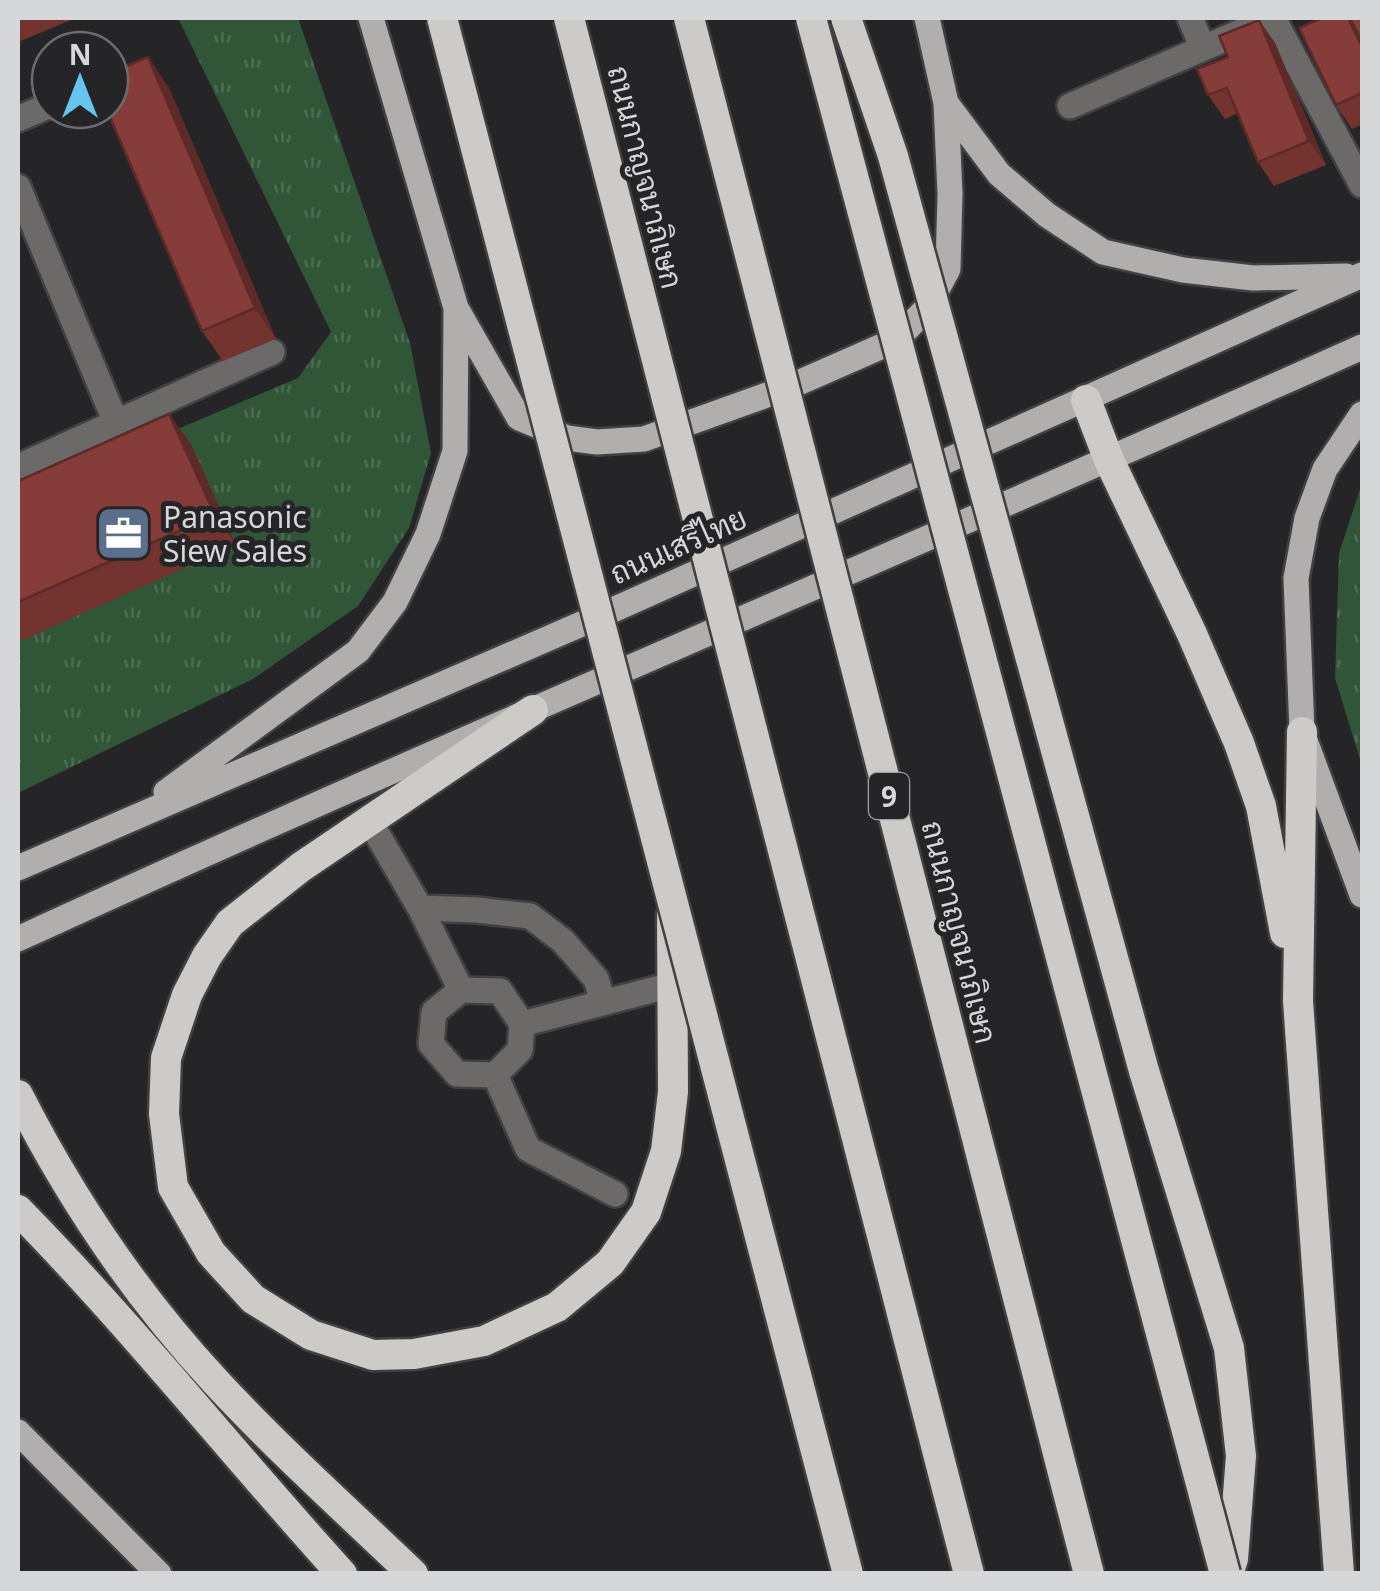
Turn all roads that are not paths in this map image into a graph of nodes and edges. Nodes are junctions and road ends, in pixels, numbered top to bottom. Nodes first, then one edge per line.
1 (371, 18) edge
2 (442, 18) edge
3 (569, 18) edge
4 (688, 18) edge
5 (812, 18) edge
6 (846, 18) edge
7 (927, 18) edge
8 (1190, 18) edge
9 (1203, 48) junction
10 (946, 102) junction
11 (1070, 106) dead end
12 (1362, 185) edge
13 (18, 187) edge
14 (1361, 276) edge
15 (456, 308) junction
16 (1362, 347) edge
17 (272, 352) dead end
18 (1086, 400) junction
19 (1362, 414) edge
20 (116, 423) junction
21 (1109, 460) junction
22 (18, 467) edge
23 (533, 710) junction
24 (1302, 732) junction
25 (369, 820) junction
26 (126, 821) junction
27 (18, 868) edge
28 (672, 890) junction
29 (1362, 894) edge
30 (420, 908) junction
31 (18, 939) edge
32 (671, 985) dead end
33 (461, 990) junction
34 (1298, 1001) junction
35 (604, 1002) junction
36 (522, 1024) junction
37 (495, 1074) junction
38 (18, 1096) edge
39 (614, 1194) dead end
40 (18, 1210) edge
41 (95, 1288) junction
42 (215, 1381) junction
43 (18, 1432) edge
44 (158, 1574) edge
45 (342, 1574) edge
46 (413, 1574) edge
47 (848, 1574) edge
48 (969, 1574) edge
49 (1089, 1574) edge
50 (1226, 1574) edge
51 (1339, 1574) edge

1 - 15 main road
2 - 28 highway, bridge
3 - 48 highway, ถนนกาญจนาภิเษก, bridge
4 - 49 highway, ถนนกาญจนาภิเษก / 9, bridge
5 - 50 highway, bridge
6 - 50 highway, bridge
7 - 10 main road
8 - 9 street
9 - 11 street
9 - 12 street
10 - 14 main road
10 - 15 main road
13 - 20 street
14 - 18 main road, ถนนเสรีไทย
15 - 26 main road
16 - 21 main road
17 - 20 street
18 - 21 highway
18 - 26 main road, ถนนเสรีไทย
19 - 24 main road
20 - 22 street
21 - 23 main road
21 - 34 highway
23 - 25 highway
23 - 31 main road
24 - 29 main road
24 - 34 highway
25 - 28 highway, bridge
25 - 30 street
26 - 27 main road, ถนนเสรีไทย
28 - 47 highway, bridge
30 - 33 street
30 - 35 street
32 - 35 street
33 - 36 street
33 - 37 street
34 - 51 highway
35 - 36 street
36 - 37 street
37 - 39 street
38 - 42 highway
40 - 41 highway
41 - 42 highway
41 - 45 highway
42 - 46 highway
43 - 44 main road

